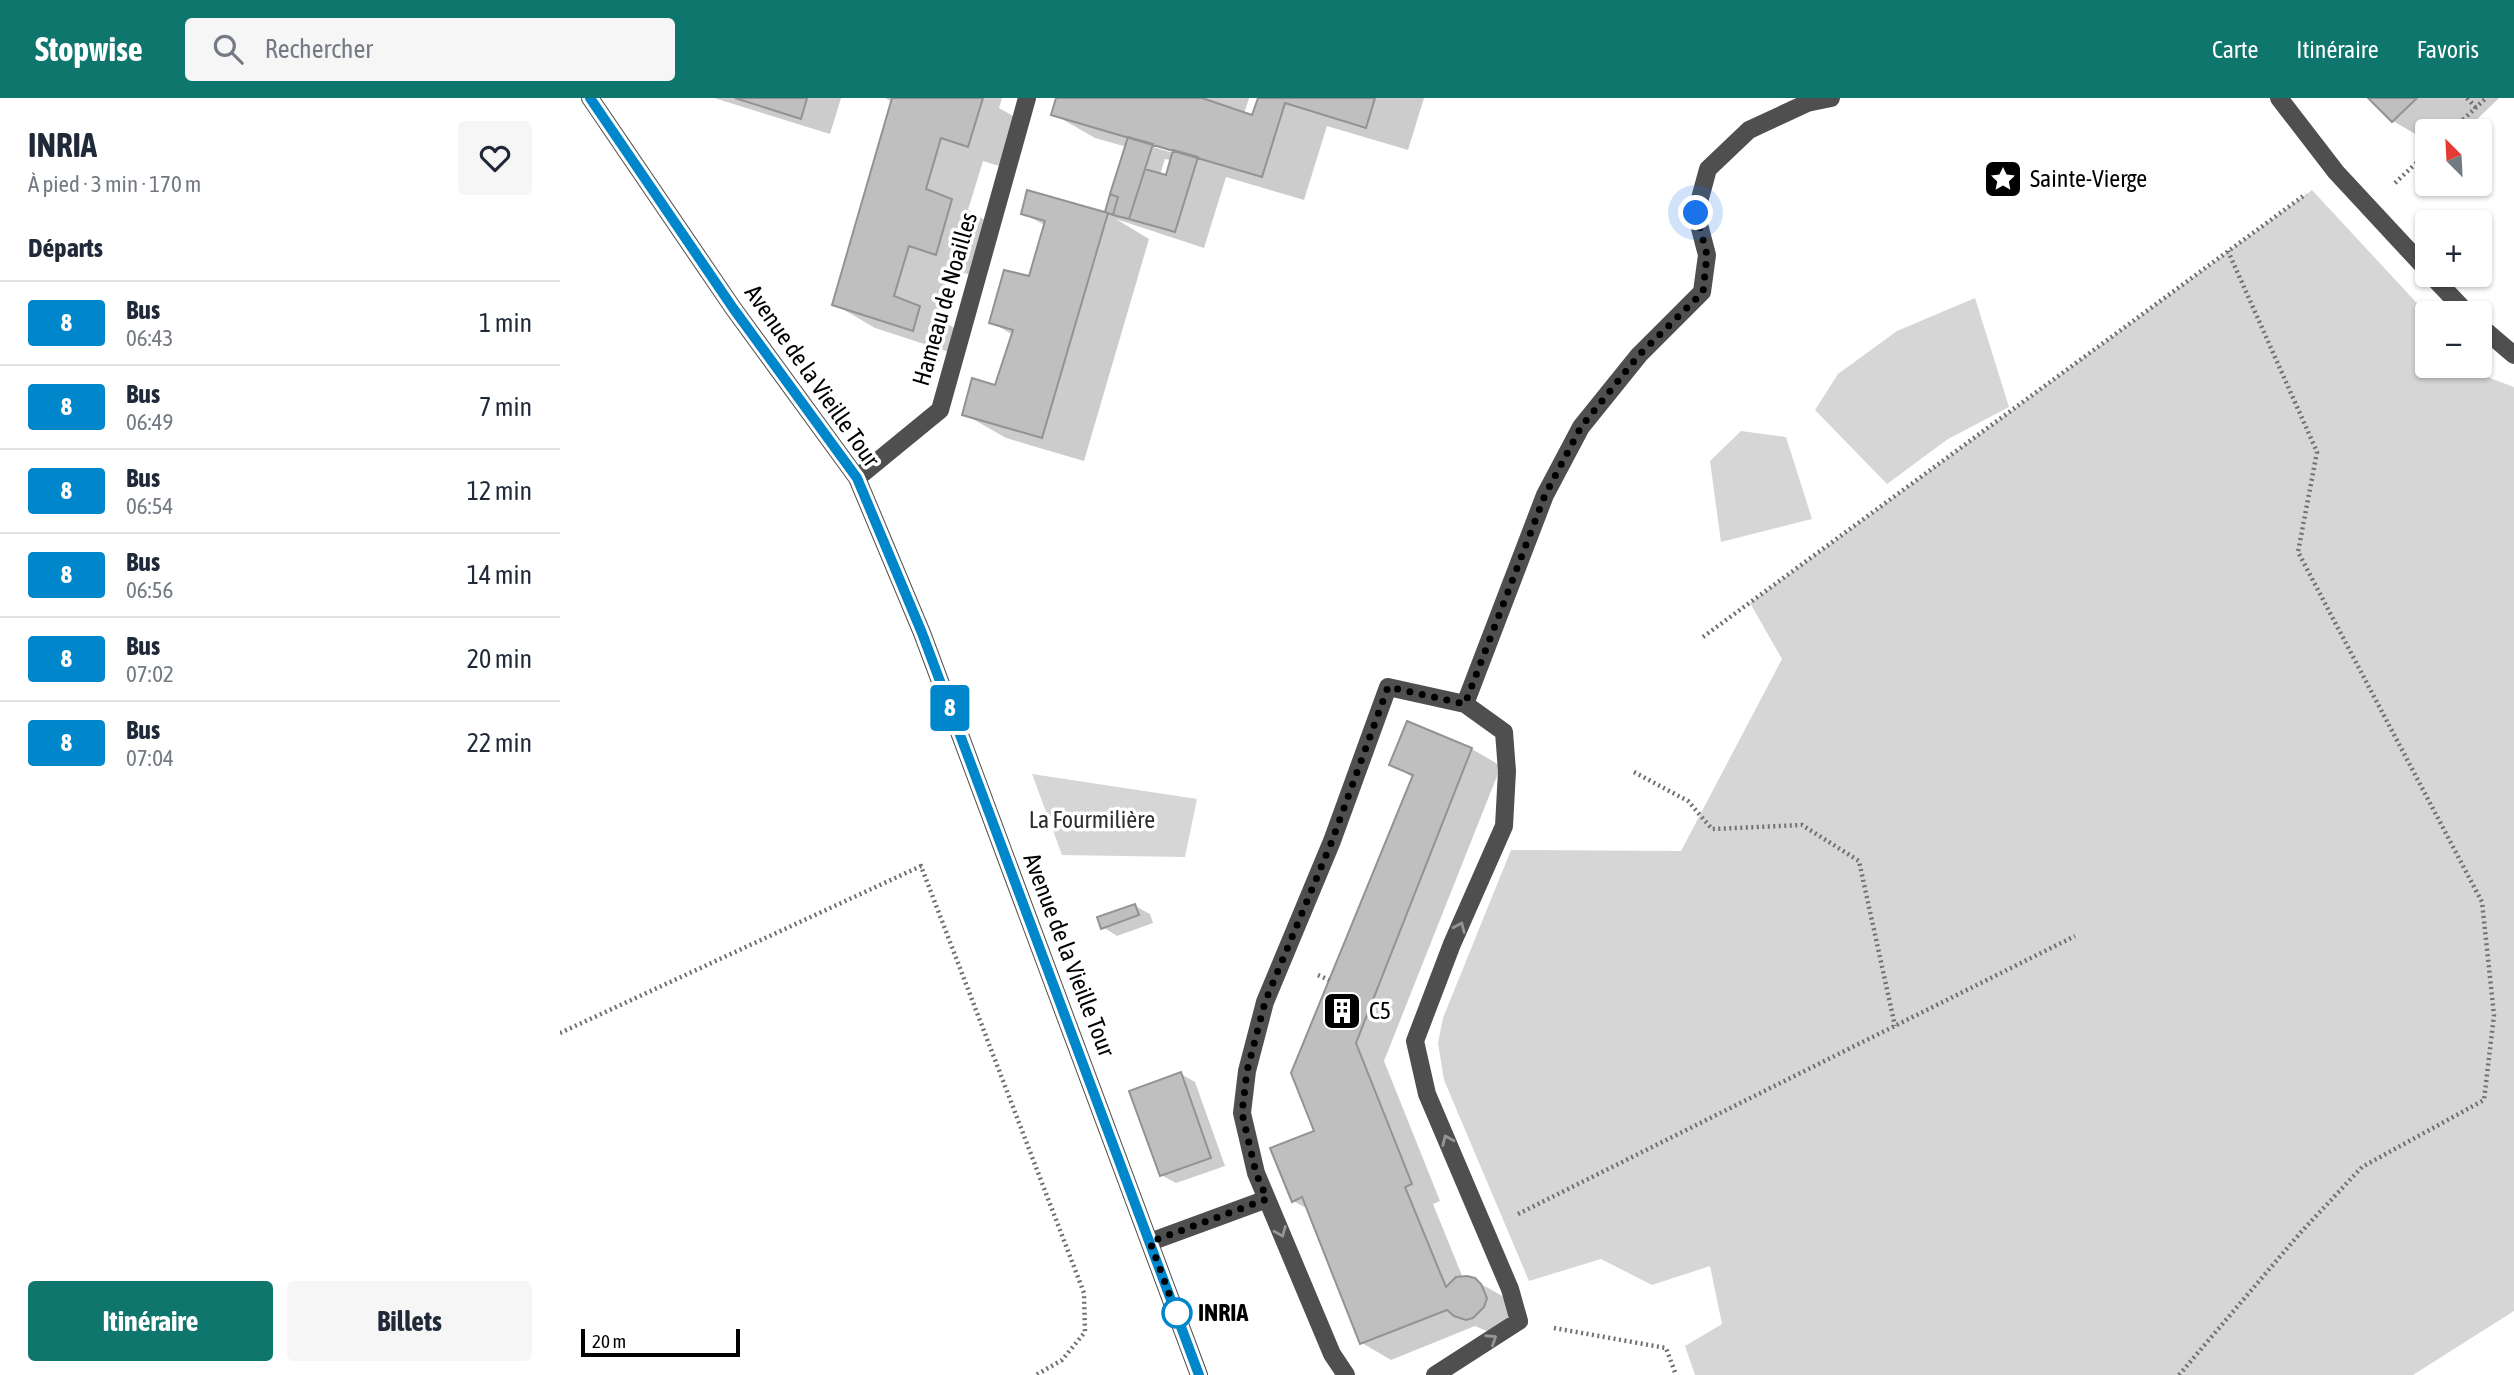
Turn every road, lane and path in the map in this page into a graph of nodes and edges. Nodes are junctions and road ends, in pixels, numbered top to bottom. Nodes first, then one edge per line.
1 (590, 98) edge
2 (1027, 98) edge
3 (1830, 98) edge
4 (2278, 98) edge
5 (2467, 98) edge
6 (2486, 98) edge
7 (2476, 108) junction
8 (2464, 119) edge
9 (2336, 172) junction
10 (2228, 251) junction
11 (2415, 257) edge
12 (2442, 287) edge
13 (2456, 301) edge
14 (2492, 336) edge
15 (2514, 355) edge
16 (857, 478) junction
17 (1703, 637) dead end
18 (1465, 704) junction
19 (1634, 772) dead end
20 (2075, 936) dead end
21 (1895, 1026) junction
22 (560, 1033) edge
23 (1267, 1199) junction
24 (1485, 1230) junction
25 (1150, 1242) junction
26 (1519, 1321) junction
27 (1036, 1375) edge
28 (1199, 1375) edge
29 (1346, 1375) edge
30 (1435, 1375) edge
31 (1675, 1375) edge
32 (2179, 1375) edge

1 - 16 street, Avenue de la Vieille Tour
2 - 16 street, Hameau de Noailles
3 - 18 street
4 - 9 street
5 - 7 path
6 - 7 path
7 - 8 path
9 - 10 path
9 - 11 street
10 - 17 path
10 - 32 path
12 - 13 street
14 - 15 street
16 - 25 street, Avenue de la Vieille Tour
18 - 23 street
24 -> 18 street
19 - 21 path
20 - 21 path
21 - 24 path
22 - 27 path
23 - 25 street
23 -> 29 street
24 - 26 street
25 - 28 street, Avenue de la Vieille Tour
30 -> 26 street
26 - 31 path

